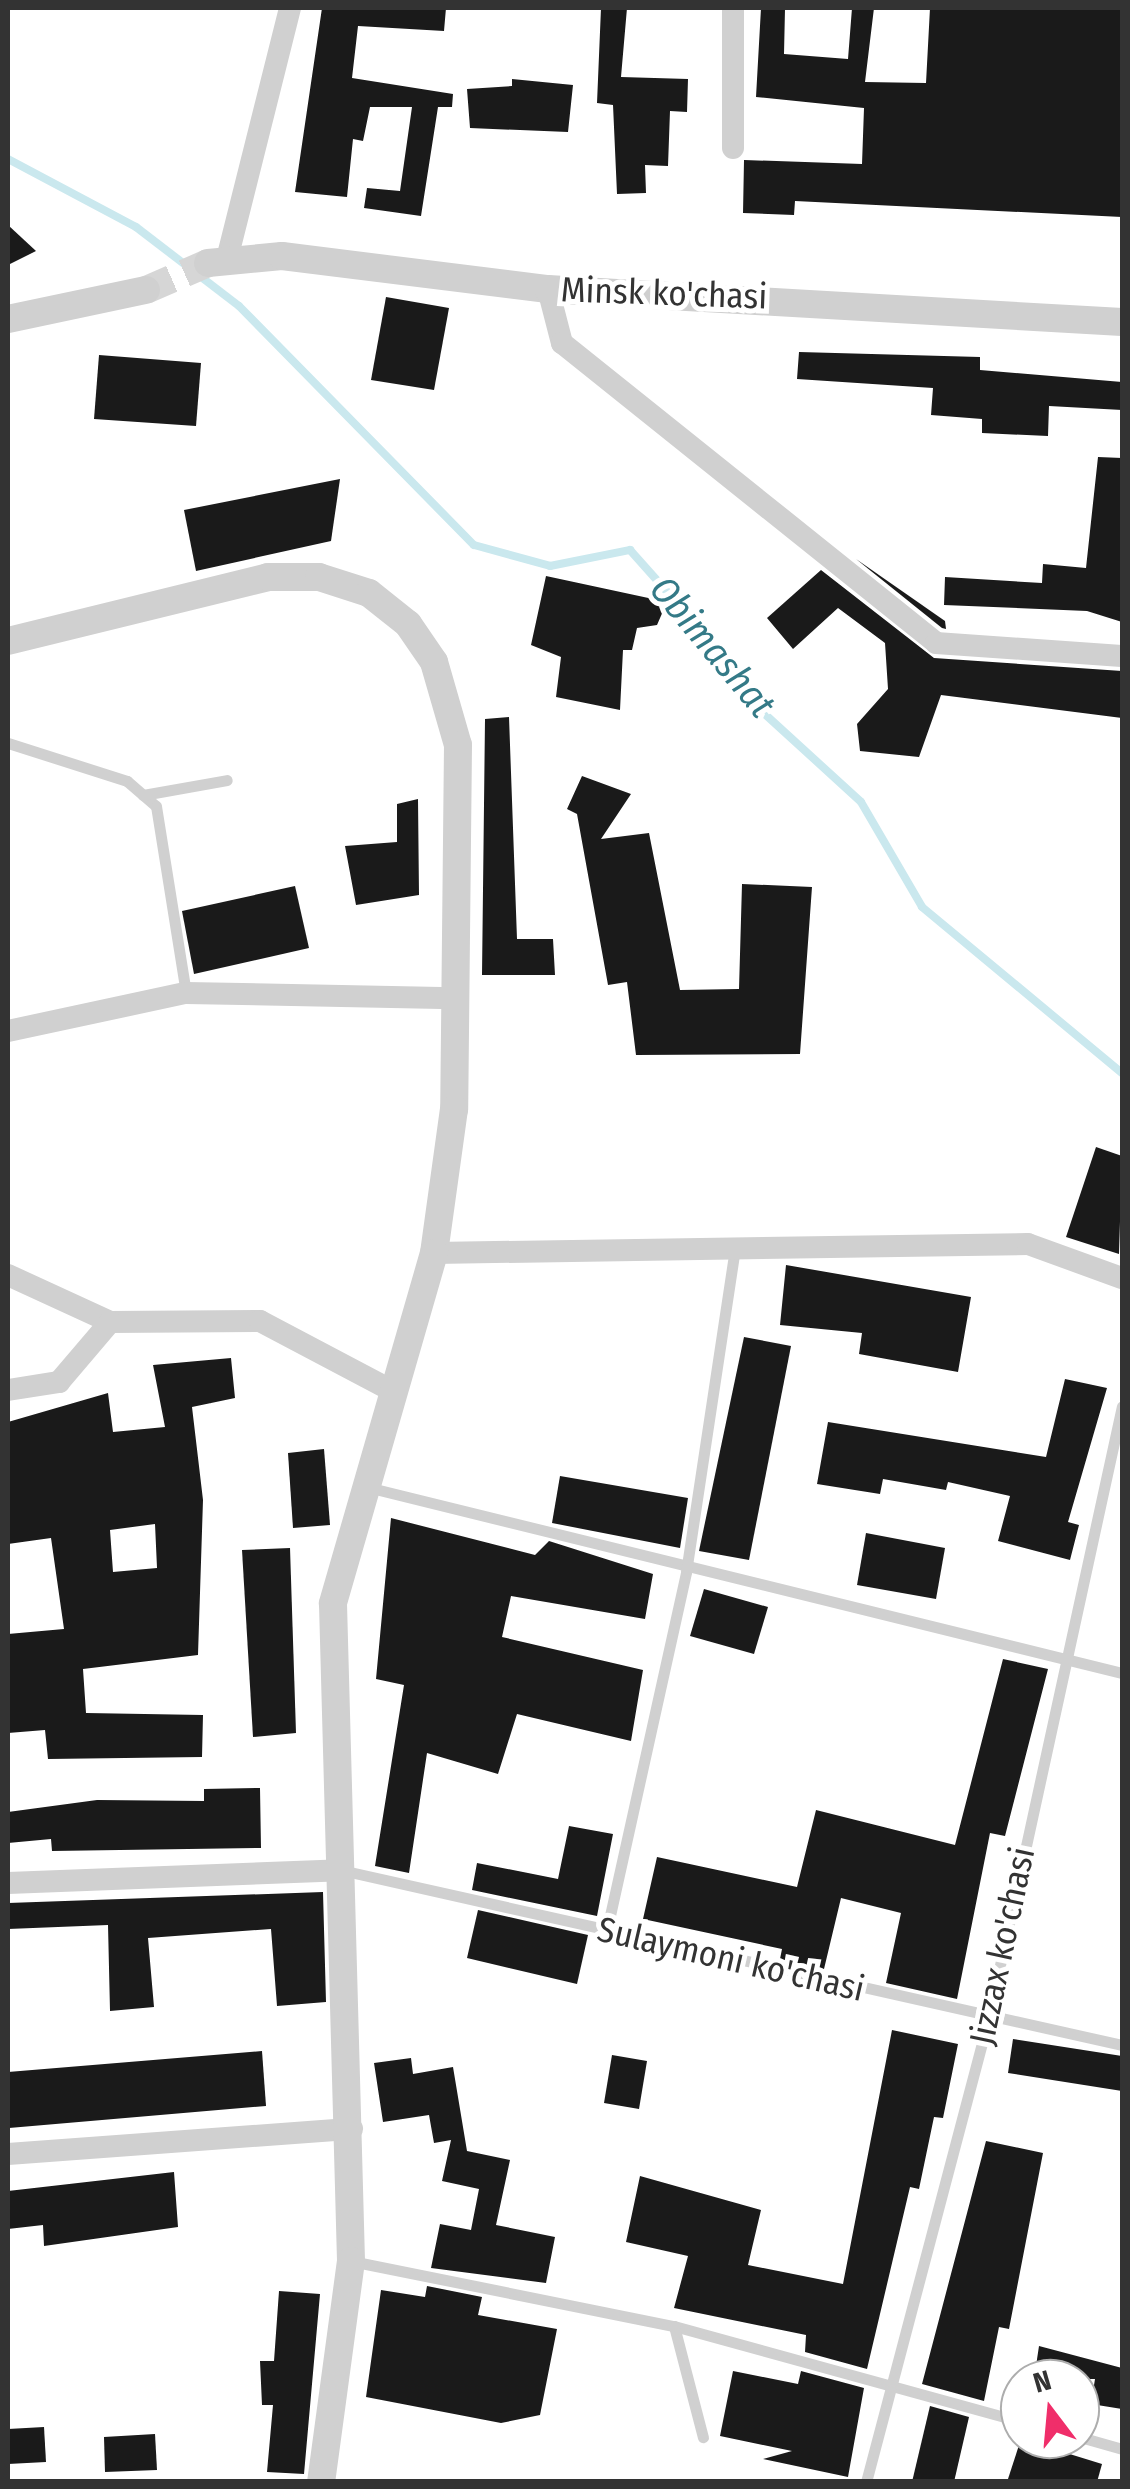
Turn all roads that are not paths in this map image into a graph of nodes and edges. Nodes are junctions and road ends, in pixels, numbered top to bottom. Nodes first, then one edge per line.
1 (290, 8) edge
2 (733, 8) edge
3 (734, 148) dead end
4 (218, 259) joint
5 (548, 288) junction
6 (146, 290) tunnel mouth
7 (8, 318) edge
8 (1122, 322) edge
9 (8, 641) edge
10 (1122, 656) edge
11 (8, 743) edge
12 (226, 780) dead end
13 (143, 795) junction
14 (186, 992) junction
15 (454, 998) junction
16 (8, 1031) edge
17 (735, 1247) junction
18 (434, 1252) junction
19 (8, 1275) edge
20 (1122, 1278) edge
21 (110, 1322) junction
22 (388, 1388) junction
23 (8, 1390) edge
24 (1122, 1406) edge
25 (363, 1486) junction
26 (686, 1572) junction
27 (1063, 1657) junction
28 (1122, 1673) edge
29 (340, 1870) junction
30 (8, 1883) edge
31 (607, 1929) junction
32 (988, 2020) junction
33 (1122, 2046) edge
34 (352, 2128) junction
35 (8, 2154) edge
36 (351, 2261) junction
37 (674, 2326) junction
38 (888, 2384) junction
39 (1000, 2415) edge
40 (703, 2436) dead end
41 (320, 2482) edge
42 (866, 2482) edge

1 - 4 street
2 - 3 street
4 - 5 street, Minsk ko'chasi
5 - 8 street, Minsk ko'chasi
5 - 10 street
6 - 7 street
9 - 15 street
11 - 13 lane
12 - 13 lane
13 - 14 lane
14 - 15 street
14 - 16 street
15 - 18 street
17 - 18 street
17 - 20 street
17 - 26 lane
18 - 22 street
19 - 21 street
21 - 22 street
21 - 23 street
22 - 25 street
24 - 27 lane, Jizzax ko'chasi
25 - 26 lane
25 - 29 street
26 - 27 lane
26 - 31 lane
27 - 28 lane
27 - 32 lane, Jizzax ko'chasi
29 - 30 street
29 - 31 lane, Sulaymoni ko'chasi
29 - 34 street
31 - 32 lane, Sulaymoni ko'chasi
32 - 33 lane, Sulaymoni ko'chasi
32 - 38 lane, Jizzax ko'chasi
34 - 35 street
34 - 36 street
36 - 37 lane
36 - 41 street
37 - 38 lane
37 - 40 lane
38 - 39 lane
38 - 42 lane, Jizzax ko'chasi

